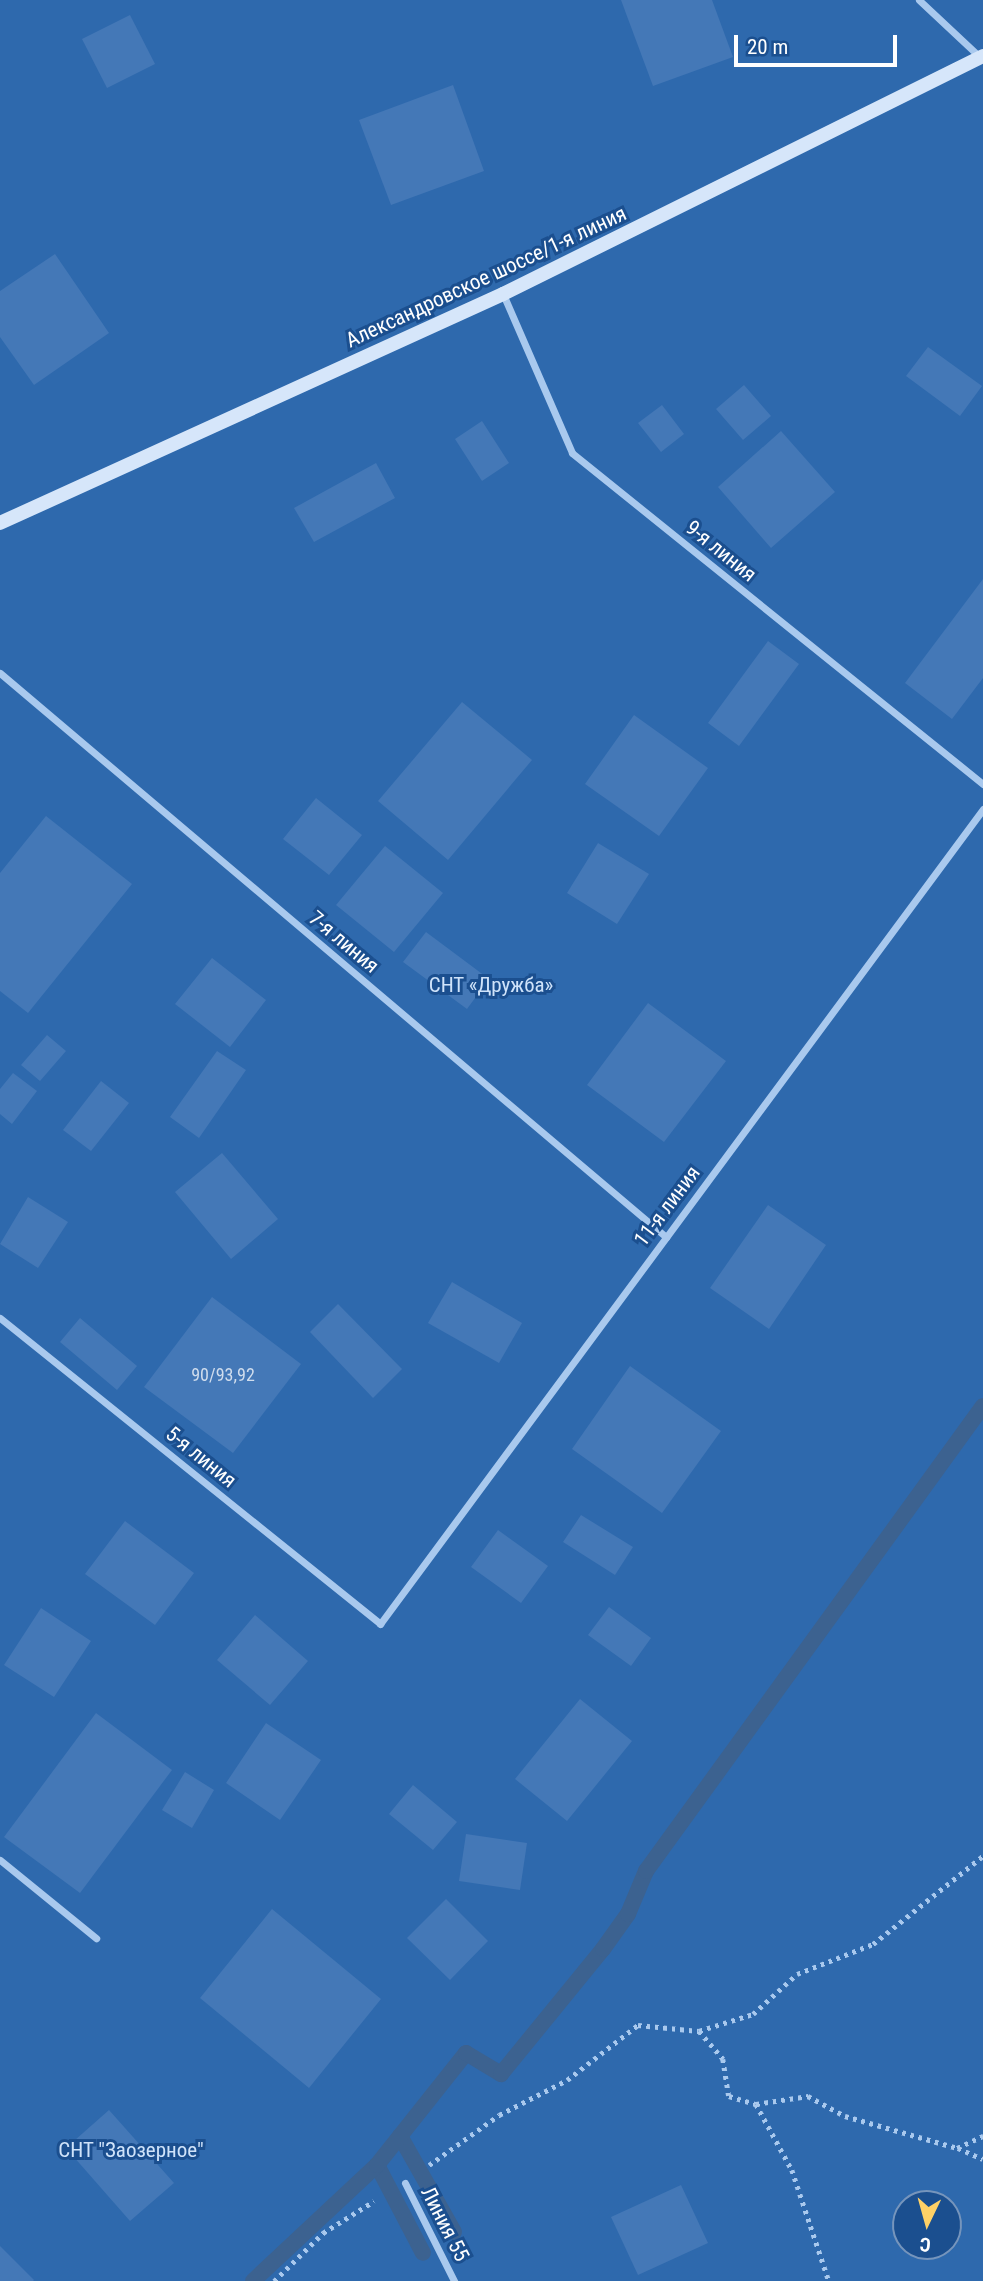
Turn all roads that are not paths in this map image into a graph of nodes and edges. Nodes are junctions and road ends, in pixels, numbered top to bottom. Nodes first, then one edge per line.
1 (919, 0) edge
2 (982, 56) edge
3 (503, 294) junction
4 (0, 523) edge
5 (0, 673) edge
6 (983, 784) edge
7 (983, 810) edge
8 (666, 1237) junction
9 (0, 1318) edge
10 (380, 1624) joint
11 (0, 1860) edge
12 (96, 1938) dead end
13 (405, 2183) road end
14 (454, 2281) edge

1 - 2 street
2 - 3 street, Александровское шоссе/1-я линия
3 - 4 street, Александровское шоссе/1-я линия
3 - 6 street, 9-я линия
5 - 8 street, 7-я линия
7 - 8 street, 11-я линия
8 - 10 street, 11-я линия
9 - 10 street, 5-я линия
11 - 12 street
13 - 14 street, Линия 55

